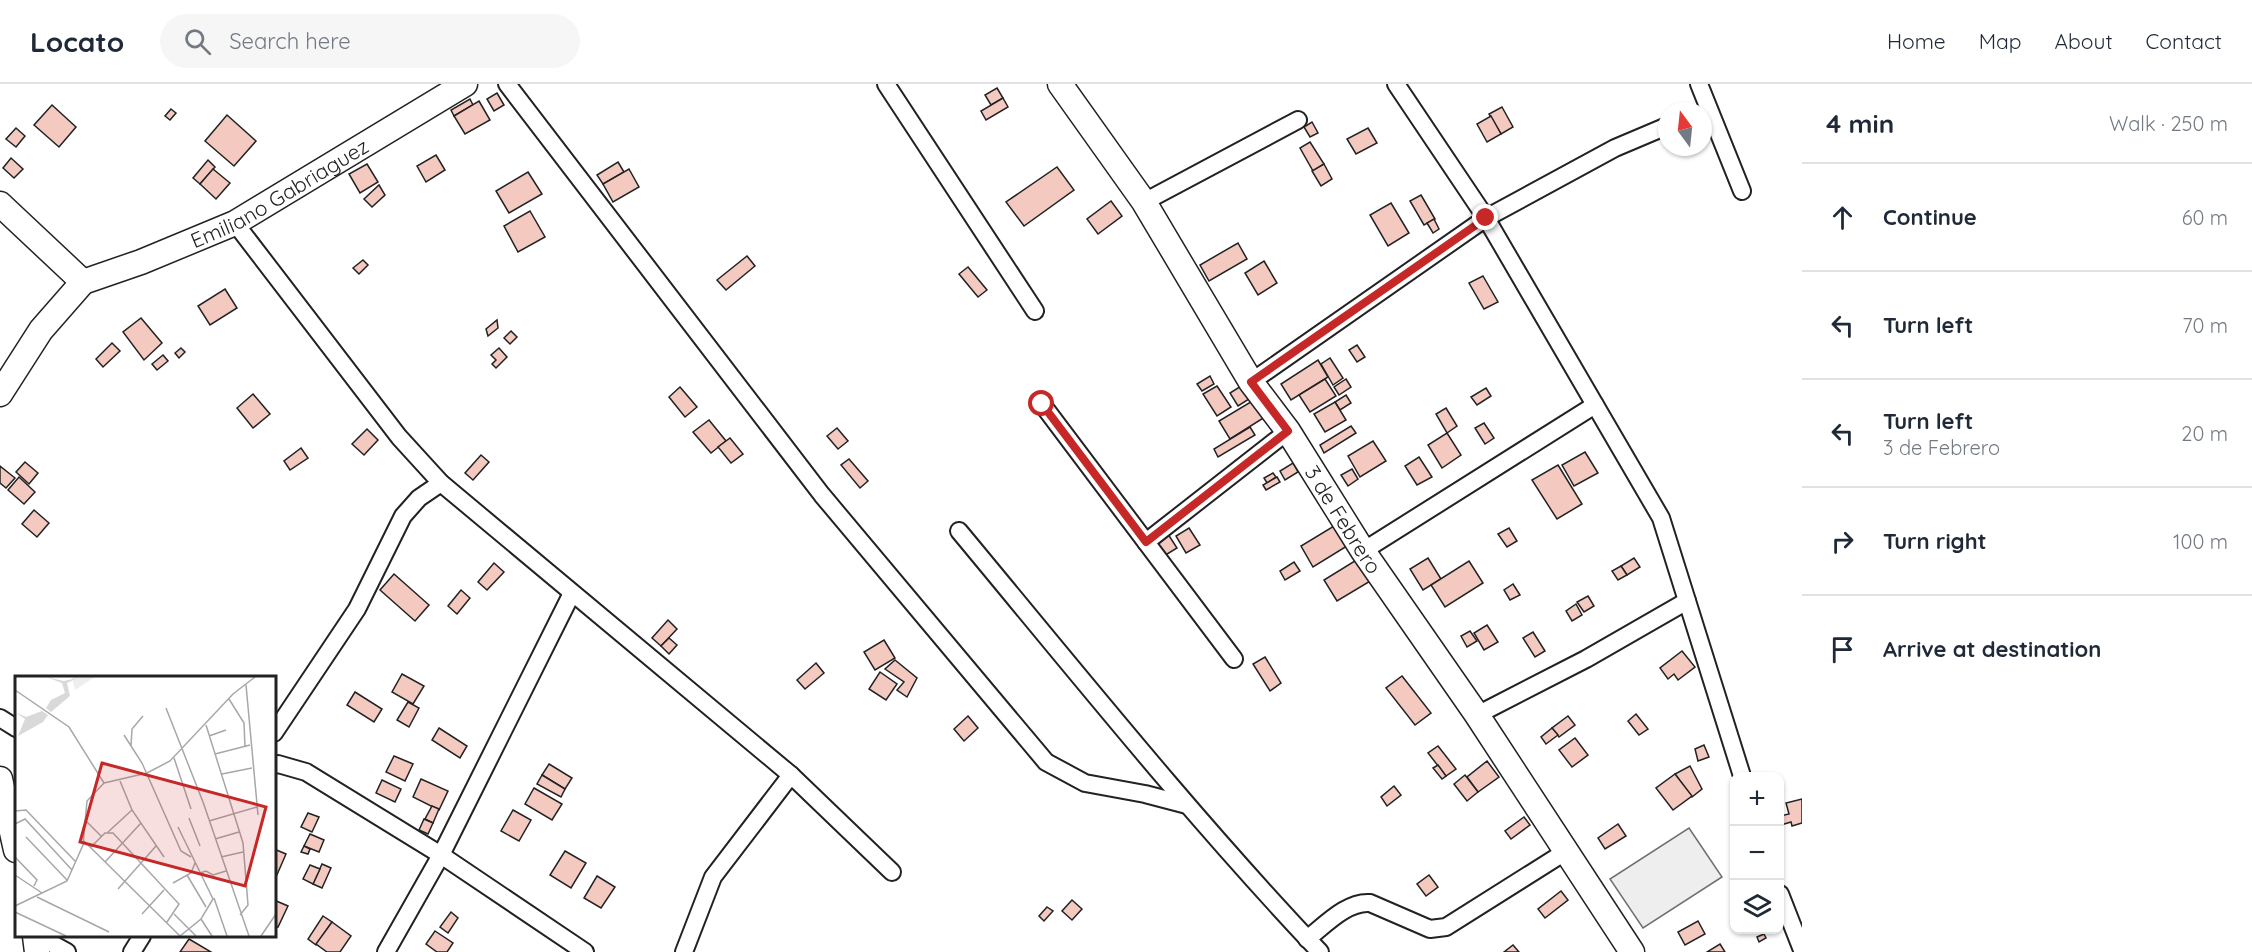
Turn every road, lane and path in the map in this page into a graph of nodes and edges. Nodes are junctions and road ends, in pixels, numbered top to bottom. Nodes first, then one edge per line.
1 (465, 84) edge
2 (507, 84) edge
3 (886, 84) edge
4 (1060, 84) edge
5 (1396, 84) edge
6 (1699, 84) edge
7 (1704, 102) edge
8 (1298, 120) dead end
9 (1712, 124) edge
10 (1658, 130) edge
11 (1742, 191) dead end
12 (1144, 202) junction
13 (0, 204) edge
14 (1486, 218) junction
15 (235, 223) junction
16 (83, 282) junction
17 (1035, 311) dead end
18 (1251, 382) junction
19 (0, 394) edge
20 (1042, 404) dead end
21 (1595, 405) junction
22 (1288, 431) junction
23 (441, 483) junction
24 (958, 531) dead end
25 (1146, 542) junction
26 (1363, 551) junction
27 (572, 593) junction
28 (1687, 601) junction
29 (1234, 659) dead end
30 (1477, 715) junction
31 (0, 718) edge
32 (15, 727) edge
33 (276, 730) edge
34 (276, 764) edge
35 (1740, 772) edge
36 (791, 776) junction
37 (0, 779) edge
38 (1187, 805) junction
39 (15, 846) edge
40 (1565, 852) junction
41 (441, 855) junction
42 (892, 872) dead end
43 (1784, 906) edge
44 (36, 937) edge
45 (38, 937) edge
46 (141, 937) edge
47 (1307, 939) junction
48 (1802, 950) edge
49 (37, 952) edge
50 (67, 952) edge
51 (132, 952) edge
52 (386, 952) edge
53 (585, 952) edge
54 (684, 952) edge
55 (1320, 952) edge
56 (1632, 952) edge

1 - 15 street, Emiliano Gabriaguez
2 - 38 street
3 - 17 street
4 - 12 street, 3 de Febrero
5 - 14 street
6 - 7 street
8 - 12 street
9 - 11 street
10 - 14 street
12 - 18 street, 3 de Febrero
13 - 16 street
14 - 18 street
14 - 21 street
15 - 16 street, Emiliano Gabriaguez
15 - 23 street
16 - 19 street
18 - 22 street, 3 de Febrero
20 - 25 street
21 - 26 street
21 - 28 street
22 - 25 street
22 - 26 street, 3 de Febrero
23 - 27 street
23 - 33 street
24 - 38 street
25 - 29 street
26 - 30 street, 3 de Febrero
27 - 36 street
27 - 41 street
28 - 30 street
28 - 35 street
30 - 40 street, 3 de Febrero
31 - 32 street
34 - 41 street
36 - 42 street
36 - 54 street
37 - 39 street
38 - 47 street
40 - 47 street
40 - 56 street, 3 de Febrero
41 - 52 street
41 - 53 street
43 - 48 street
44 - 49 street
45 - 50 street
46 - 51 street
47 - 55 street

